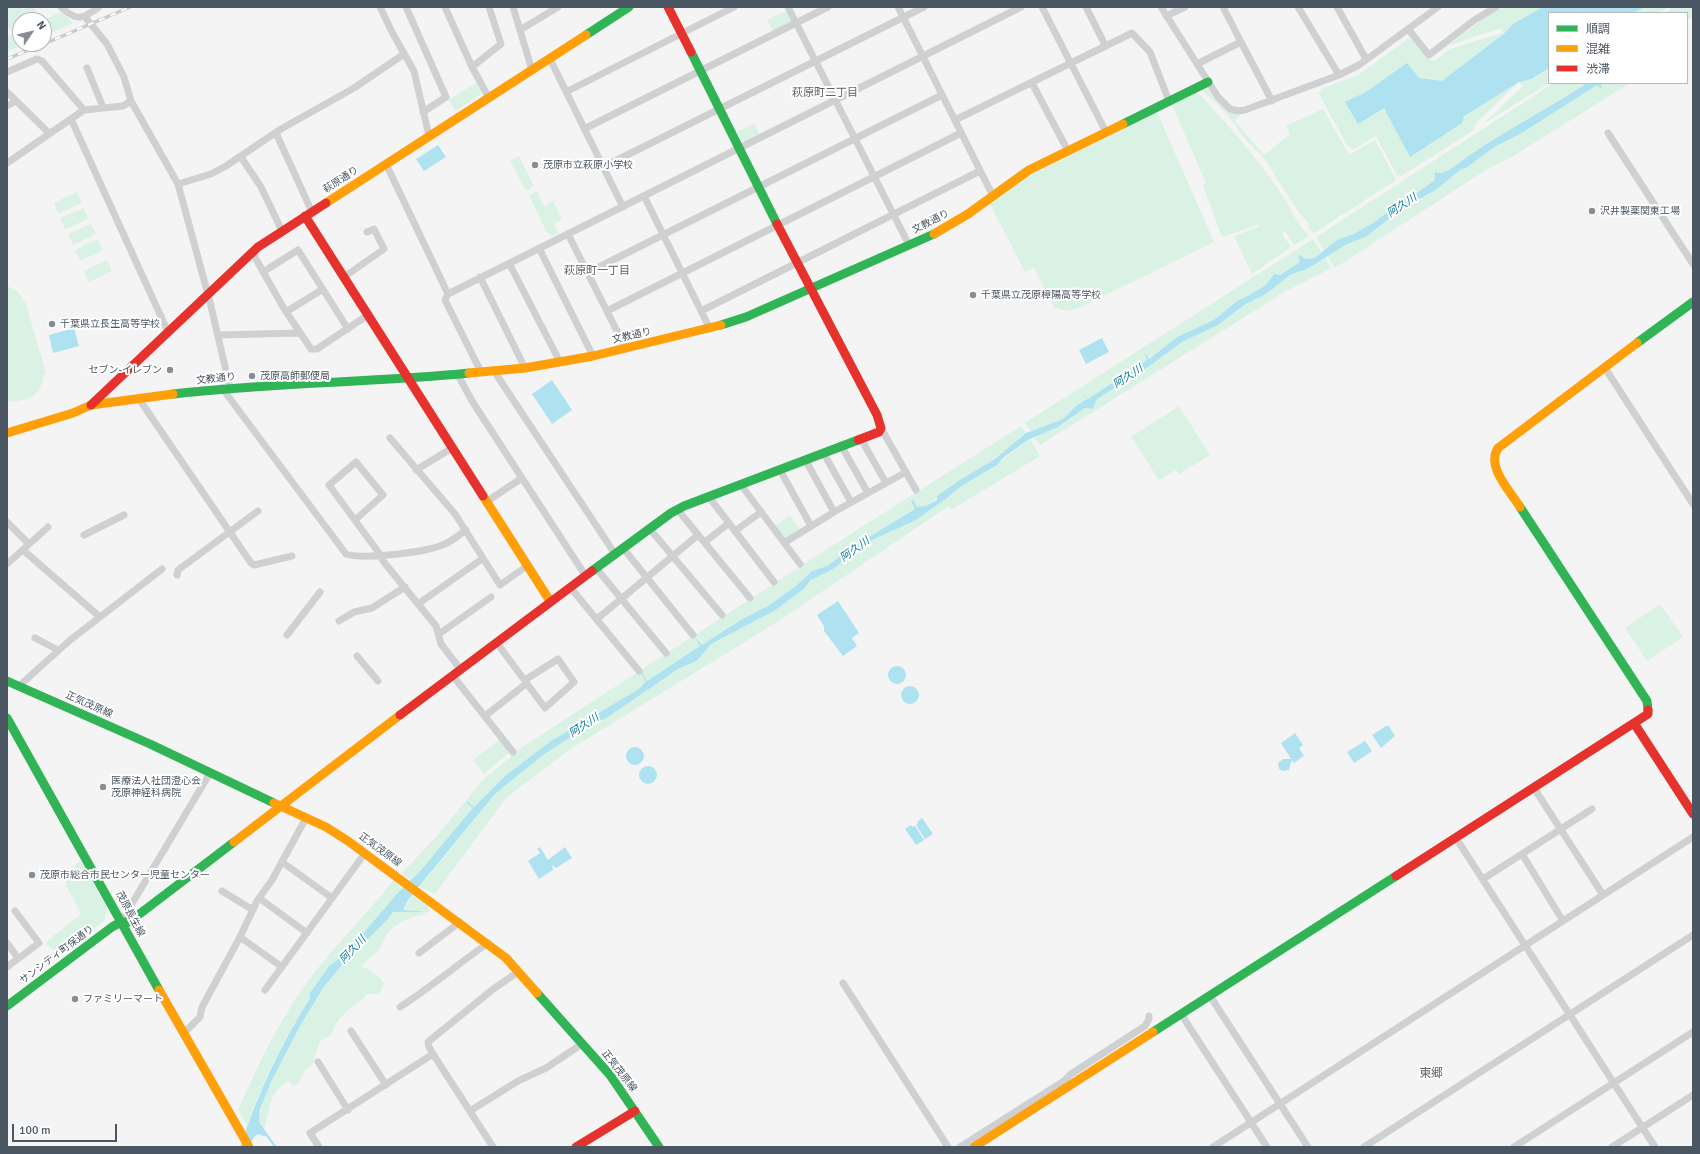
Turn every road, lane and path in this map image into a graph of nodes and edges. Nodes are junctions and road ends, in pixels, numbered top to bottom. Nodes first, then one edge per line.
1 (61, 7) edge
2 (99, 7) edge
3 (380, 7) edge
4 (406, 7) edge
5 (445, 7) edge
6 (489, 7) edge
7 (513, 7) edge
8 (558, 7) edge
9 (629, 7) edge
10 (668, 7) edge
11 (734, 7) edge
12 (788, 7) edge
13 (828, 7) edge
14 (898, 7) edge
15 (924, 7) edge
16 (1021, 7) edge
17 (1042, 7) edge
18 (1086, 7) edge
19 (1161, 7) edge
20 (1185, 7) edge
21 (1223, 7) edge
22 (1298, 7) edge
23 (1337, 7) edge
24 (1438, 7) edge
25 (1496, 7) edge
26 (616, 11) edge
27 (1166, 16) junction
28 (85, 17) junction
29 (904, 17) junction
30 (796, 23) junction
31 (1408, 29) junction
32 (520, 30) junction
33 (681, 33) junction
34 (1241, 42) junction
35 (1106, 45) junction
36 (404, 54) junction
37 (923, 56) junction
38 (550, 59) junction
39 (1366, 59) junction
40 (815, 61) junction
41 (1070, 63) junction
42 (1197, 64) junction
43 (472, 67) junction
44 (87, 68) dead end
45 (532, 70) junction
46 (700, 70) junction
47 (7, 72) edge
48 (1339, 75) junction
49 (1208, 82) junction
50 (1032, 83) junction
51 (7, 92) edge
52 (566, 92) junction
53 (942, 95) junction
54 (488, 98) junction
55 (131, 100) junction
56 (835, 100) junction
57 (16, 101) junction
58 (1169, 101) junction
59 (1272, 101) junction
60 (7, 106) edge
61 (103, 107) junction
62 (719, 109) junction
63 (84, 110) junction
64 (423, 112) junction
65 (71, 119) junction
66 (955, 120) junction
67 (584, 129) junction
68 (1106, 132) junction
69 (49, 133) junction
70 (276, 133) junction
71 (961, 133) junction
72 (1608, 133) dead end
73 (429, 136) junction
74 (854, 139) junction
75 (739, 147) junction
76 (1068, 151) junction
77 (241, 157) junction
78 (7, 163) edge
79 (386, 164) junction
80 (604, 167) junction
81 (980, 171) junction
82 (873, 177) junction
83 (178, 184) junction
84 (759, 187) junction
85 (644, 196) junction
86 (993, 196) junction
87 (623, 207) junction
88 (309, 214) junction
89 (892, 215) junction
90 (778, 225) junction
91 (282, 231) junction
92 (367, 232) dead end
93 (568, 234) junction
94 (663, 235) junction
95 (908, 246) junction
96 (539, 248) junction
97 (252, 252) junction
98 (796, 262) junction
99 (509, 263) junction
100 (1693, 264) edge
101 (263, 272) junction
102 (587, 273) junction
103 (682, 273) junction
104 (344, 277) junction
105 (480, 278) junction
106 (323, 289) junction
107 (810, 289) junction
108 (208, 294) junction
109 (448, 294) junction
110 (1693, 302) edge
111 (607, 311) junction
112 (701, 311) junction
113 (286, 312) junction
114 (368, 316) junction
115 (348, 329) junction
116 (710, 329) junction
117 (168, 332) junction
118 (299, 334) junction
119 (218, 335) junction
120 (626, 348) junction
121 (594, 356) junction
122 (560, 362) junction
123 (525, 368) junction
124 (1605, 368) junction
125 (494, 371) junction
126 (481, 372) junction
127 (458, 375) junction
128 (408, 380) junction
129 (226, 388) junction
130 (139, 400) junction
131 (91, 405) junction
132 (881, 428) junction
133 (7, 433) edge
134 (390, 438) dead end
135 (861, 439) junction
136 (842, 447) junction
137 (452, 448) junction
138 (824, 454) junction
139 (806, 460) junction
140 (416, 470) junction
141 (780, 470) junction
142 (906, 472) junction
143 (522, 478) junction
144 (886, 483) junction
145 (741, 485) junction
146 (916, 490) dead end
147 (868, 493) junction
148 (709, 497) junction
149 (486, 502) junction
150 (851, 502) junction
151 (1693, 504) edge
152 (677, 509) junction
153 (258, 511) dead end
154 (761, 512) junction
155 (834, 512) junction
156 (124, 515) dead end
157 (355, 520) junction
158 (7, 522) edge
159 (729, 523) junction
160 (811, 526) junction
161 (48, 527) dead end
162 (649, 528) junction
163 (466, 530) junction
164 (734, 531) junction
165 (230, 532) junction
166 (84, 535) dead end
167 (698, 535) junction
168 (705, 542) junction
169 (784, 543) junction
170 (28, 544) junction
171 (623, 548) junction
172 (23, 550) junction
173 (615, 554) junction
174 (292, 556) dead end
175 (381, 556) junction
176 (672, 556) junction
177 (482, 559) junction
178 (7, 564) edge
179 (800, 564) dead end
180 (527, 566) junction
181 (596, 568) junction
182 (162, 569) dead end
183 (177, 575) dead end
184 (585, 575) junction
185 (647, 577) junction
186 (774, 582) dead end
187 (405, 587) junction
188 (570, 587) junction
189 (320, 592) dead end
190 (491, 597) dead end
191 (622, 598) junction
192 (750, 598) dead end
193 (550, 601) junction
194 (418, 604) junction
195 (722, 616) dead end
196 (100, 617) junction
197 (597, 619) junction
198 (339, 621) dead end
199 (438, 634) junction
200 (287, 635) dead end
201 (693, 635) dead end
202 (35, 638) dead end
203 (497, 643) junction
204 (58, 650) junction
205 (666, 653) dead end
206 (357, 656) dead end
207 (638, 671) dead end
208 (457, 673) junction
209 (378, 681) dead end
210 (526, 681) junction
211 (7, 682) edge
212 (19, 686) junction
213 (485, 716) junction
214 (8, 721) edge
215 (1634, 723) junction
216 (513, 752) dead end
217 (210, 772) junction
218 (1534, 788) junction
219 (281, 805) junction
220 (1592, 809) dead end
221 (1693, 814) edge
222 (306, 818) junction
223 (1560, 829) junction
224 (1693, 837) edge
225 (1456, 838) junction
226 (365, 853) junction
227 (1522, 854) junction
228 (282, 862) junction
229 (1483, 879) junction
230 (222, 891) dead end
231 (1603, 895) junction
232 (259, 898) junction
233 (332, 898) junction
234 (253, 910) junction
235 (14, 911) dead end
236 (1563, 921) junction
237 (121, 922) junction
238 (460, 922) junction
239 (307, 932) junction
240 (1693, 935) edge
241 (240, 937) junction
242 (7, 943) edge
243 (488, 943) junction
244 (1526, 945) junction
245 (419, 954) dead end
246 (18, 958) junction
247 (7, 967) edge
248 (282, 967) junction
249 (518, 972) junction
250 (843, 983) dead end
251 (265, 990) dead end
252 (1210, 996) junction
253 (7, 1006) edge
254 (400, 1007) dead end
255 (1181, 1014) junction
256 (1570, 1015) junction
257 (1149, 1016) dead end
258 (351, 1031) dead end
259 (1693, 1032) edge
260 (184, 1033) junction
261 (582, 1044) junction
262 (433, 1054) junction
263 (318, 1062) dead end
264 (1614, 1083) junction
265 (386, 1085) junction
266 (1693, 1094) edge
267 (1281, 1104) junction
268 (348, 1110) junction
269 (635, 1111) junction
270 (470, 1112) junction
271 (1251, 1122) junction
272 (1643, 1127) junction
273 (249, 1147) edge
274 (319, 1147) edge
275 (493, 1147) edge
276 (576, 1147) edge
277 (659, 1147) edge
278 (948, 1147) edge
279 (960, 1147) edge
280 (974, 1147) edge
281 (1213, 1147) edge
282 (1267, 1147) edge
283 (1308, 1147) edge
284 (1364, 1147) edge
285 (1514, 1147) edge
286 (1612, 1147) edge
287 (1655, 1147) edge

1 - 28 street
2 - 28 street
3 - 36 street
4 - 64 street
5 - 43 street
6 - 43 street
7 - 32 street
8 - 32 street
9 - 26 street, 萩原通り
10 - 33 street
11 - 33 street
12 - 30 street
13 - 30 street
14 - 29 street
15 - 29 street
16 - 37 street
17 - 41 street
18 - 35 street
19 - 27 street
20 - 27 street
21 - 34 street
22 - 48 street
23 - 39 street
24 - 31 street
25 - 31 street
26 - 38 street, 萩原通り
27 - 42 street
28 - 55 street
29 - 37 street
29 - 40 street
30 - 40 street
30 - 46 street
31 - 39 street
32 - 45 street
33 - 46 street
33 - 52 street
34 - 42 street
34 - 59 street
35 - 41 street
35 - 58 street
36 - 64 street
36 - 70 street
37 - 53 street
37 - 56 street
38 - 45 street, 萩原通り
38 - 52 street
39 - 48 street
40 - 56 street
40 - 62 street
41 - 50 street
41 - 68 street
42 - 49 street
43 - 54 street
44 - 61 street
45 - 54 street, 萩原通り
46 - 62 street
46 - 67 street
47 - 63 street
48 - 59 street
49 - 58 street, 文教通り
49 - 59 street
50 - 66 street
50 - 76 street
51 - 57 street
52 - 67 street
53 - 66 street
53 - 74 street
54 - 73 street, 萩原通り
55 - 61 street
55 - 83 street
56 - 74 street
56 - 75 street
57 - 60 street
57 - 69 street
58 - 68 street, 文教通り
61 - 63 street
62 - 75 street
62 - 80 street
63 - 65 street
64 - 73 street
65 - 69 street
65 - 117 street
66 - 71 street
67 - 80 street
68 - 76 street, 文教通り
69 - 78 street
70 - 77 street
70 - 88 street
71 - 81 street
71 - 82 street
72 - 100 street
73 - 79 street, 萩原通り
74 - 82 street
74 - 84 street
75 - 84 street
75 - 85 street
76 - 86 street, 文教通り
77 - 83 street
77 - 91 street
79 - 88 street, 萩原通り
79 - 109 street
80 - 87 street
81 - 86 street
81 - 89 street
82 - 89 street
82 - 90 street
83 - 108 street
84 - 90 street
84 - 94 street
85 - 87 street
85 - 94 street
86 - 95 street, 文教通り
87 - 93 street
88 - 91 street, 萩原通り
88 - 104 street
89 - 95 street
89 - 98 street
90 - 98 street
90 - 103 street
91 - 97 street, 萩原通り
92 - 104 street
93 - 96 street
93 - 102 street
94 - 102 street
94 - 103 street
95 - 107 street, 文教通り
96 - 99 street
96 - 121 street
97 - 101 street
97 - 108 street, 萩原通り
98 - 107 street
98 - 112 street
99 - 105 street
99 - 122 street
101 - 106 street
101 - 113 street
102 - 111 street
103 - 111 street
103 - 112 street
104 - 114 street
105 - 109 street
105 - 123 street
106 - 113 street
106 - 115 street
107 - 116 street, 文教通り
107 - 132 street
108 - 117 street, 萩原通り
108 - 119 street
109 - 126 street
110 - 124 street
111 - 120 street
112 - 116 street
113 - 118 street
114 - 115 street
114 - 128 street
115 - 118 street
116 - 120 street, 文教通り
117 - 131 street, 萩原通り
118 - 119 street
119 - 129 street
120 - 121 street, 文教通り
121 - 122 street, 文教通り
122 - 123 street, 文教通り
123 - 125 street, 文教通り
124 - 151 street
124 - 215 street
125 - 126 street, 文教通り
125 - 173 street
126 - 127 street, 文教通り
127 - 128 street, 文教通り
127 - 143 street
128 - 129 street, 文教通り
128 - 137 street
129 - 130 street, 文教通り
129 - 175 street
130 - 131 street, 文教通り
130 - 165 street
131 - 133 street, 文教通り
132 - 135 street, サンシティ町保通り
132 - 142 street
134 - 140 street
135 - 136 street, サンシティ町保通り
135 - 144 street
136 - 138 street, サンシティ町保通り
136 - 147 street
137 - 140 street
137 - 149 street
138 - 139 street, サンシティ町保通り
138 - 150 street
139 - 141 street, サンシティ町保通り
139 - 155 street
140 - 163 street
141 - 145 street, サンシティ町保通り
141 - 160 street
142 - 144 street
142 - 146 street
143 - 149 street
143 - 184 street
144 - 147 street
145 - 148 street, サンシティ町保通り
145 - 154 street
147 - 150 street
148 - 152 street, サンシティ町保通り
148 - 159 street
149 - 180 street
150 - 155 street
152 - 162 street, サンシティ町保通り
152 - 167 street
153 - 165 street
154 - 164 street
154 - 169 street
155 - 160 street
156 - 166 street
157 - 157 street
157 - 175 street
158 - 170 street
159 - 164 street
159 - 168 street
160 - 169 street
161 - 170 street
162 - 171 street, サンシティ町保通り
162 - 176 street
163 - 175 street
163 - 177 street
164 - 186 street
165 - 174 street
165 - 183 street
167 - 168 street
167 - 176 street
168 - 192 street
169 - 179 street
170 - 172 street
171 - 173 street, サンシティ町保通り
171 - 185 street
172 - 178 street
172 - 196 street
173 - 181 street, サンシティ町保通り
175 - 187 street
176 - 185 street
176 - 195 street
177 - 180 street
177 - 194 street
180 - 193 street
181 - 184 street, サンシティ町保通り
181 - 191 street
182 - 196 street
184 - 188 street, サンシティ町保通り
185 - 191 street
185 - 201 street
187 - 194 street
187 - 198 street
188 - 193 street, サンシティ町保通り
188 - 197 street
189 - 200 street
190 - 199 street
191 - 197 street
191 - 205 street
193 - 203 street, サンシティ町保通り
194 - 199 street
196 - 204 street
197 - 207 street
199 - 208 street
202 - 204 street
203 - 208 street, サンシティ町保通り
203 - 210 street
204 - 212 street
206 - 209 street
208 - 213 street
208 - 219 street, サンシティ町保通り
210 - 210 street
210 - 213 street
211 - 212 street, 正気茂原線
212 - 217 street, 正気茂原線
213 - 216 street
214 - 237 street, 茂原長生線
215 - 218 street
215 - 221 street
217 - 219 street, 正気茂原線
217 - 237 street
218 - 223 street
218 - 225 street
219 - 222 street, 正気茂原線
219 - 237 street, サンシティ町保通り
220 - 223 street
222 - 226 street, 正気茂原線
222 - 228 street
223 - 227 street
223 - 231 street
224 - 231 street
225 - 229 street
225 - 252 street
226 - 233 street
226 - 238 street, 正気茂原線
227 - 229 street
227 - 236 street
228 - 232 street
228 - 233 street
229 - 244 street
230 - 234 street
231 - 236 street
232 - 234 street
232 - 239 street
233 - 239 street
234 - 241 street
235 - 246 street
236 - 244 street
237 - 253 street, サンシティ町保通り
237 - 260 street, 茂原長生線
238 - 243 street, 正気茂原線
238 - 245 street
239 - 248 street
240 - 256 street
241 - 248 street
241 - 260 street
242 - 246 street
243 - 249 street, 正気茂原線
243 - 254 street
244 - 256 street
244 - 267 street
246 - 247 street
248 - 251 street
249 - 261 street, 正気茂原線
249 - 262 street
250 - 278 street
252 - 255 street
252 - 267 street
255 - 271 street
255 - 280 street
256 - 264 street
256 - 284 street
257 - 279 street
258 - 265 street
259 - 264 street
260 - 273 street, 茂原長生線
261 - 269 street, 正気茂原線
261 - 270 street
262 - 265 street
262 - 270 street
263 - 268 street
264 - 272 street
264 - 285 street
265 - 268 street
266 - 272 street
267 - 271 street
267 - 283 street
268 - 274 street
269 - 276 street
269 - 277 street, 正気茂原線
270 - 275 street
271 - 281 street
271 - 282 street
272 - 286 street
272 - 287 street

